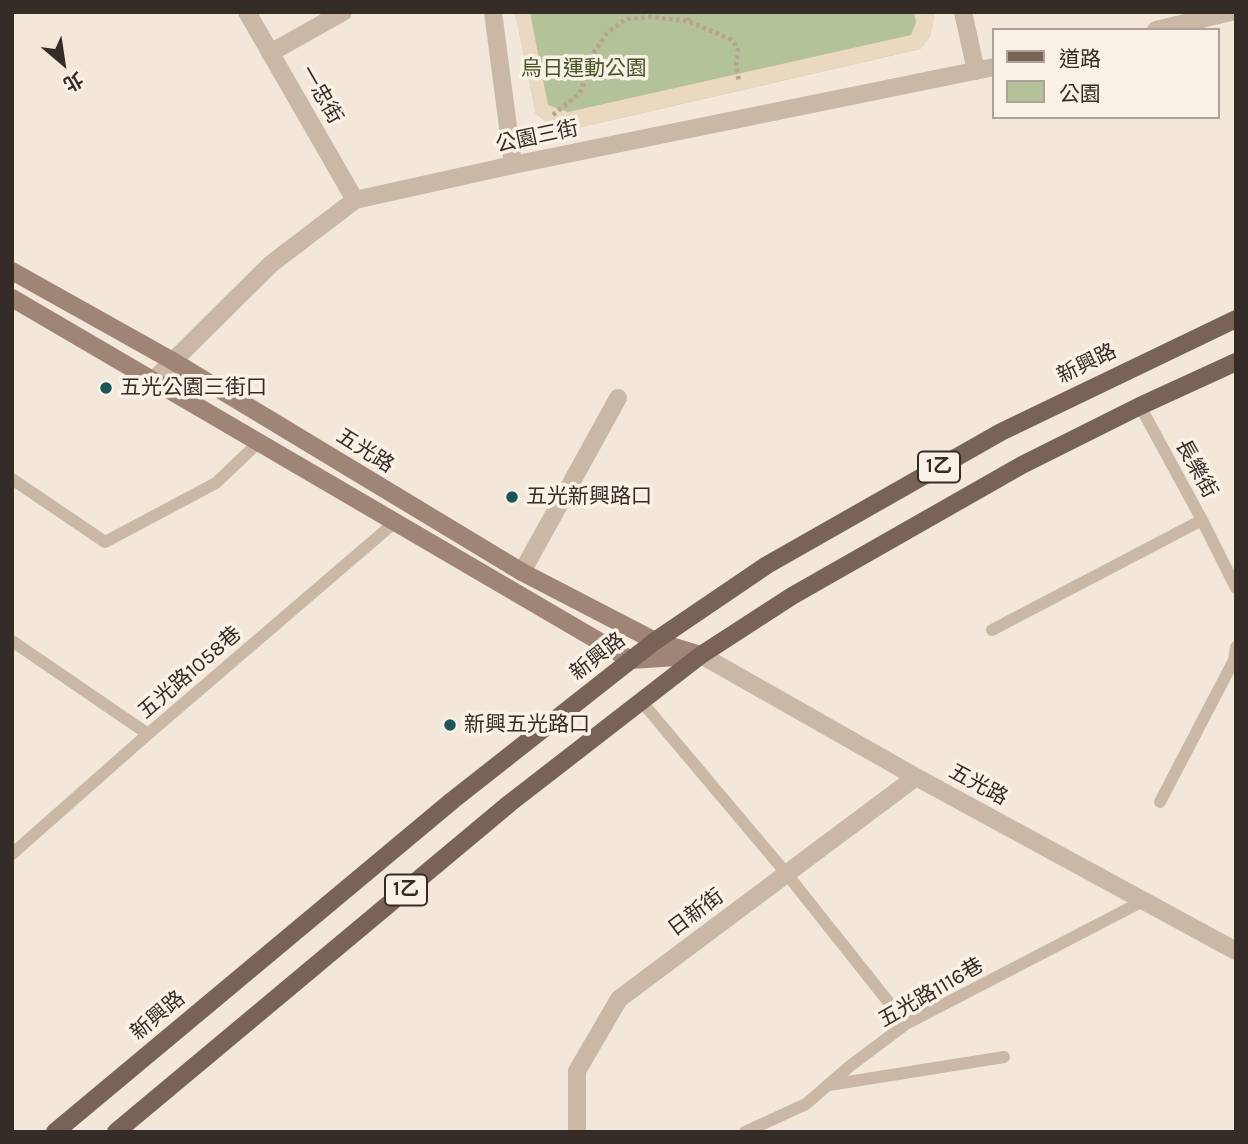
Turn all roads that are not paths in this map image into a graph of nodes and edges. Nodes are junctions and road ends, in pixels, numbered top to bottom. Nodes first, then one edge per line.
1 (247, 12) edge
2 (343, 12) edge
3 (493, 12) edge
4 (963, 12) edge
5 (1231, 12) edge
6 (1164, 28) edge
7 (270, 53) junction
8 (992, 67) edge
9 (976, 71) junction
10 (513, 165) junction
11 (355, 200) junction
12 (12, 271) edge
13 (12, 298) edge
14 (1236, 319) edge
15 (171, 360) junction
16 (1236, 362) edge
17 (154, 380) junction
18 (618, 398) dead end
19 (1140, 406) junction
20 (260, 441) junction
21 (12, 479) edge
22 (1202, 520) junction
23 (394, 523) junction
24 (522, 572) junction
25 (1236, 588) edge
26 (992, 630) dead end
27 (655, 641) junction
28 (15, 646) edge
29 (1236, 647) edge
30 (701, 655) junction
31 (631, 660) junction
32 (641, 701) junction
33 (148, 734) junction
34 (916, 777) junction
35 (1160, 802) dead end
36 (12, 855) edge
37 (786, 873) junction
38 (1145, 900) junction
39 (1236, 951) edge
40 (905, 1024) junction
41 (1004, 1057) dead end
42 (829, 1085) junction
43 (55, 1132) edge
44 (116, 1132) edge
45 (577, 1132) edge
46 (745, 1132) edge

1 - 7 street, 一忠街
2 - 7 street
3 - 10 street
4 - 9 street
5 - 6 street
7 - 11 street, 一忠街
8 - 9 street, 公園三街
9 - 10 street, 公園三街
10 - 11 street, 公園三街
11 - 15 street, 公園三街
12 - 15 main road, 五光路
13 - 17 main road
14 - 27 main road, 新興路 / 1乙
15 - 17 street, 公園三街
15 - 24 main road, 五光路
16 - 19 main road, 1乙
17 - 20 main road
18 - 24 street
19 - 22 lane, 長樂街
19 - 30 main road, 1乙
20 - 21 lane
20 - 23 main road
22 - 25 lane, 長樂街
22 - 26 lane
23 - 31 main road
23 - 33 lane, 五光路1058巷
24 - 27 main road, 五光路
27 - 30 main road, 五光路
27 - 31 main road, 新興路 / 1乙
28 - 33 lane
29 - 35 lane
30 - 31 main road
30 - 32 main road, 1乙
30 - 34 street, 五光路
31 - 43 main road, 新興路 / 1乙
32 - 37 lane
32 - 44 main road, 1乙
33 - 36 lane, 五光路1058巷
34 - 37 street, 日新街
34 - 38 street, 五光路
37 - 40 lane
37 - 45 street, 日新街
38 - 39 street, 五光路
38 - 40 lane, 五光路1116巷
40 - 42 lane, 五光路1116巷
41 - 42 lane
42 - 46 lane, 五光路1116巷

